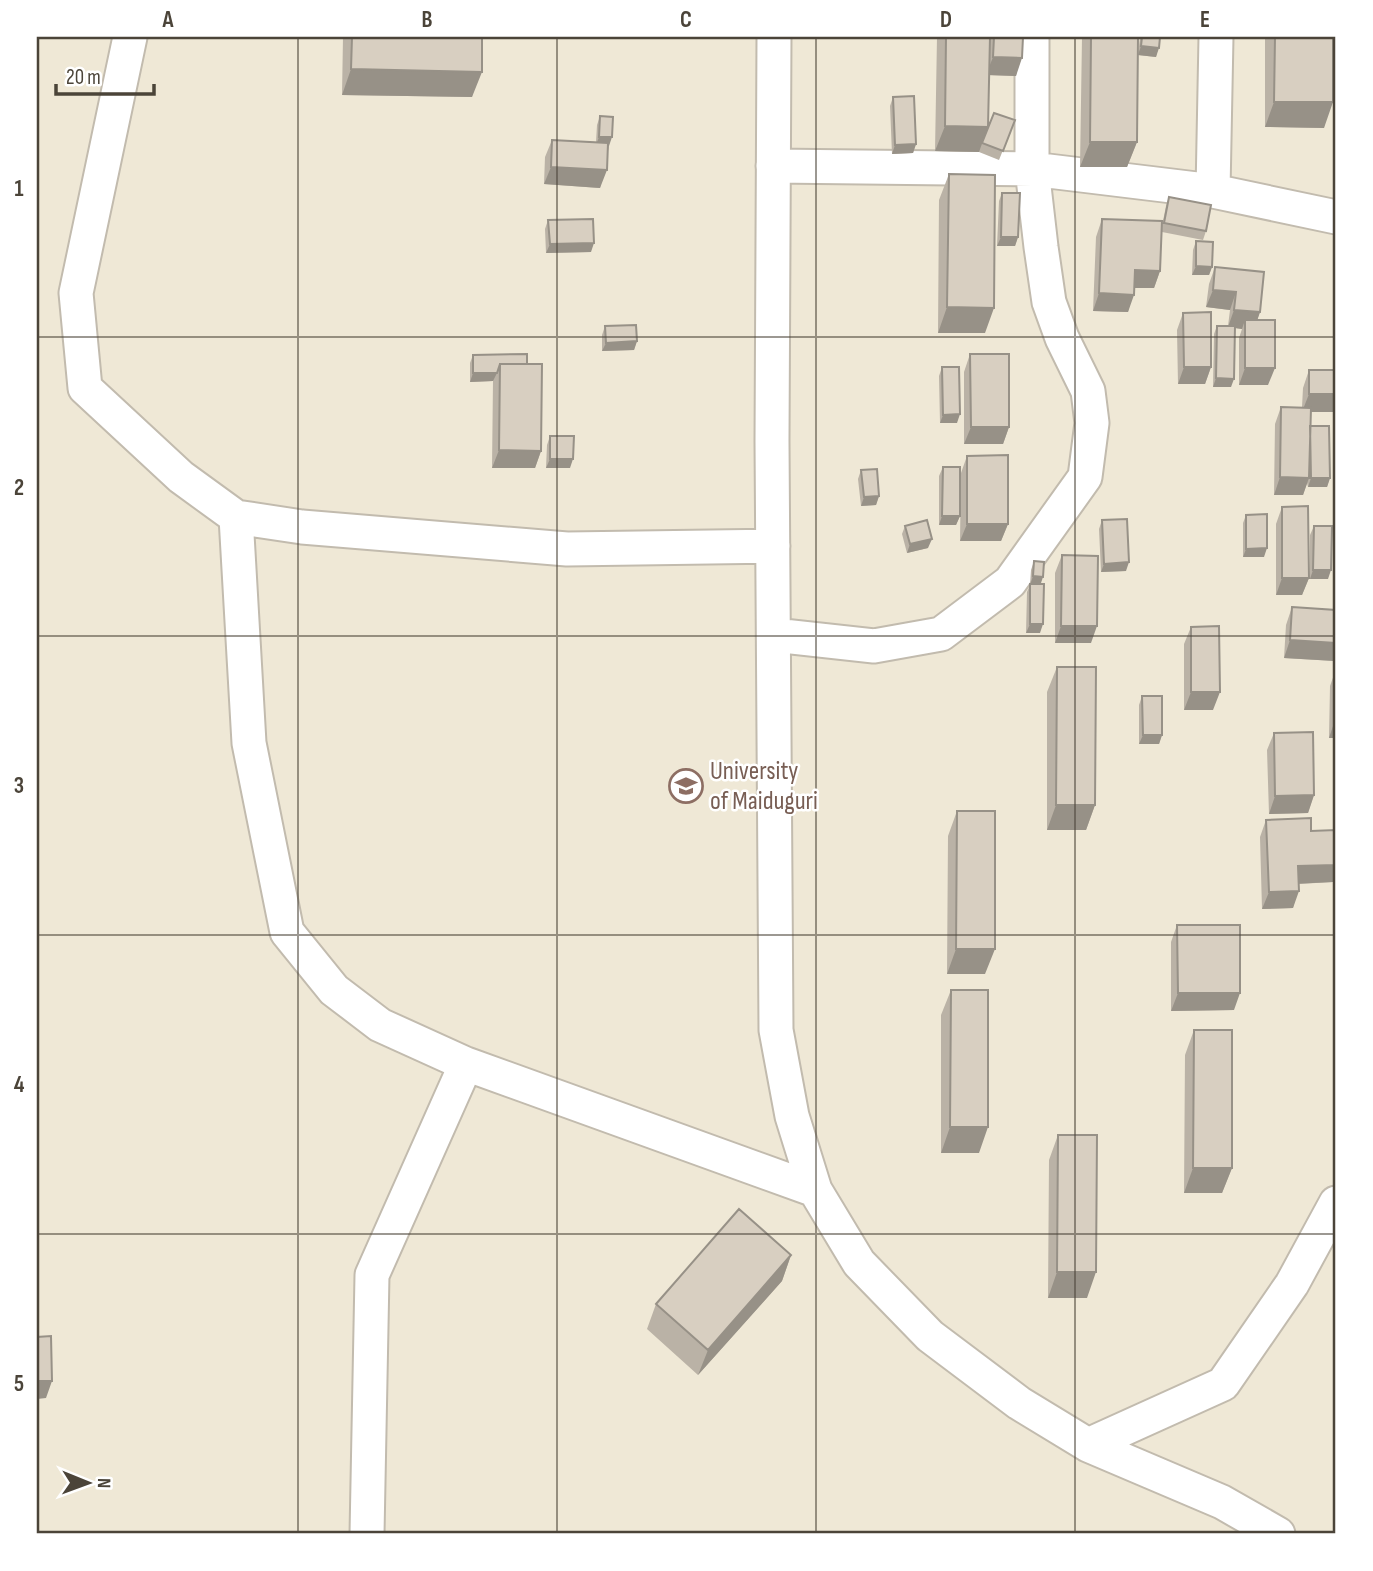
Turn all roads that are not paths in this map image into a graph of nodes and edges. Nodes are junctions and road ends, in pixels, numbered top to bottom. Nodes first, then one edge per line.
1 (130, 37) edge
2 (774, 37) edge
3 (1032, 37) edge
4 (1216, 37) edge
5 (772, 166) junction
6 (1032, 169) junction
7 (1213, 191) junction
8 (1336, 217) edge
9 (236, 517) junction
10 (773, 547) junction
11 (774, 635) junction
12 (466, 1064) junction
13 (815, 1191) junction
14 (1336, 1203) edge
15 (1088, 1445) junction
16 (367, 1534) edge
17 (1278, 1534) edge

1 - 9 street
2 - 5 street
3 - 6 street
4 - 7 street
5 - 6 street
5 - 10 street
6 - 7 street
6 - 11 street
7 - 8 street
9 - 10 street
9 - 12 street
10 - 11 street
11 - 13 street
12 - 13 street
12 - 16 street
13 - 15 street
14 - 15 street
15 - 17 street

